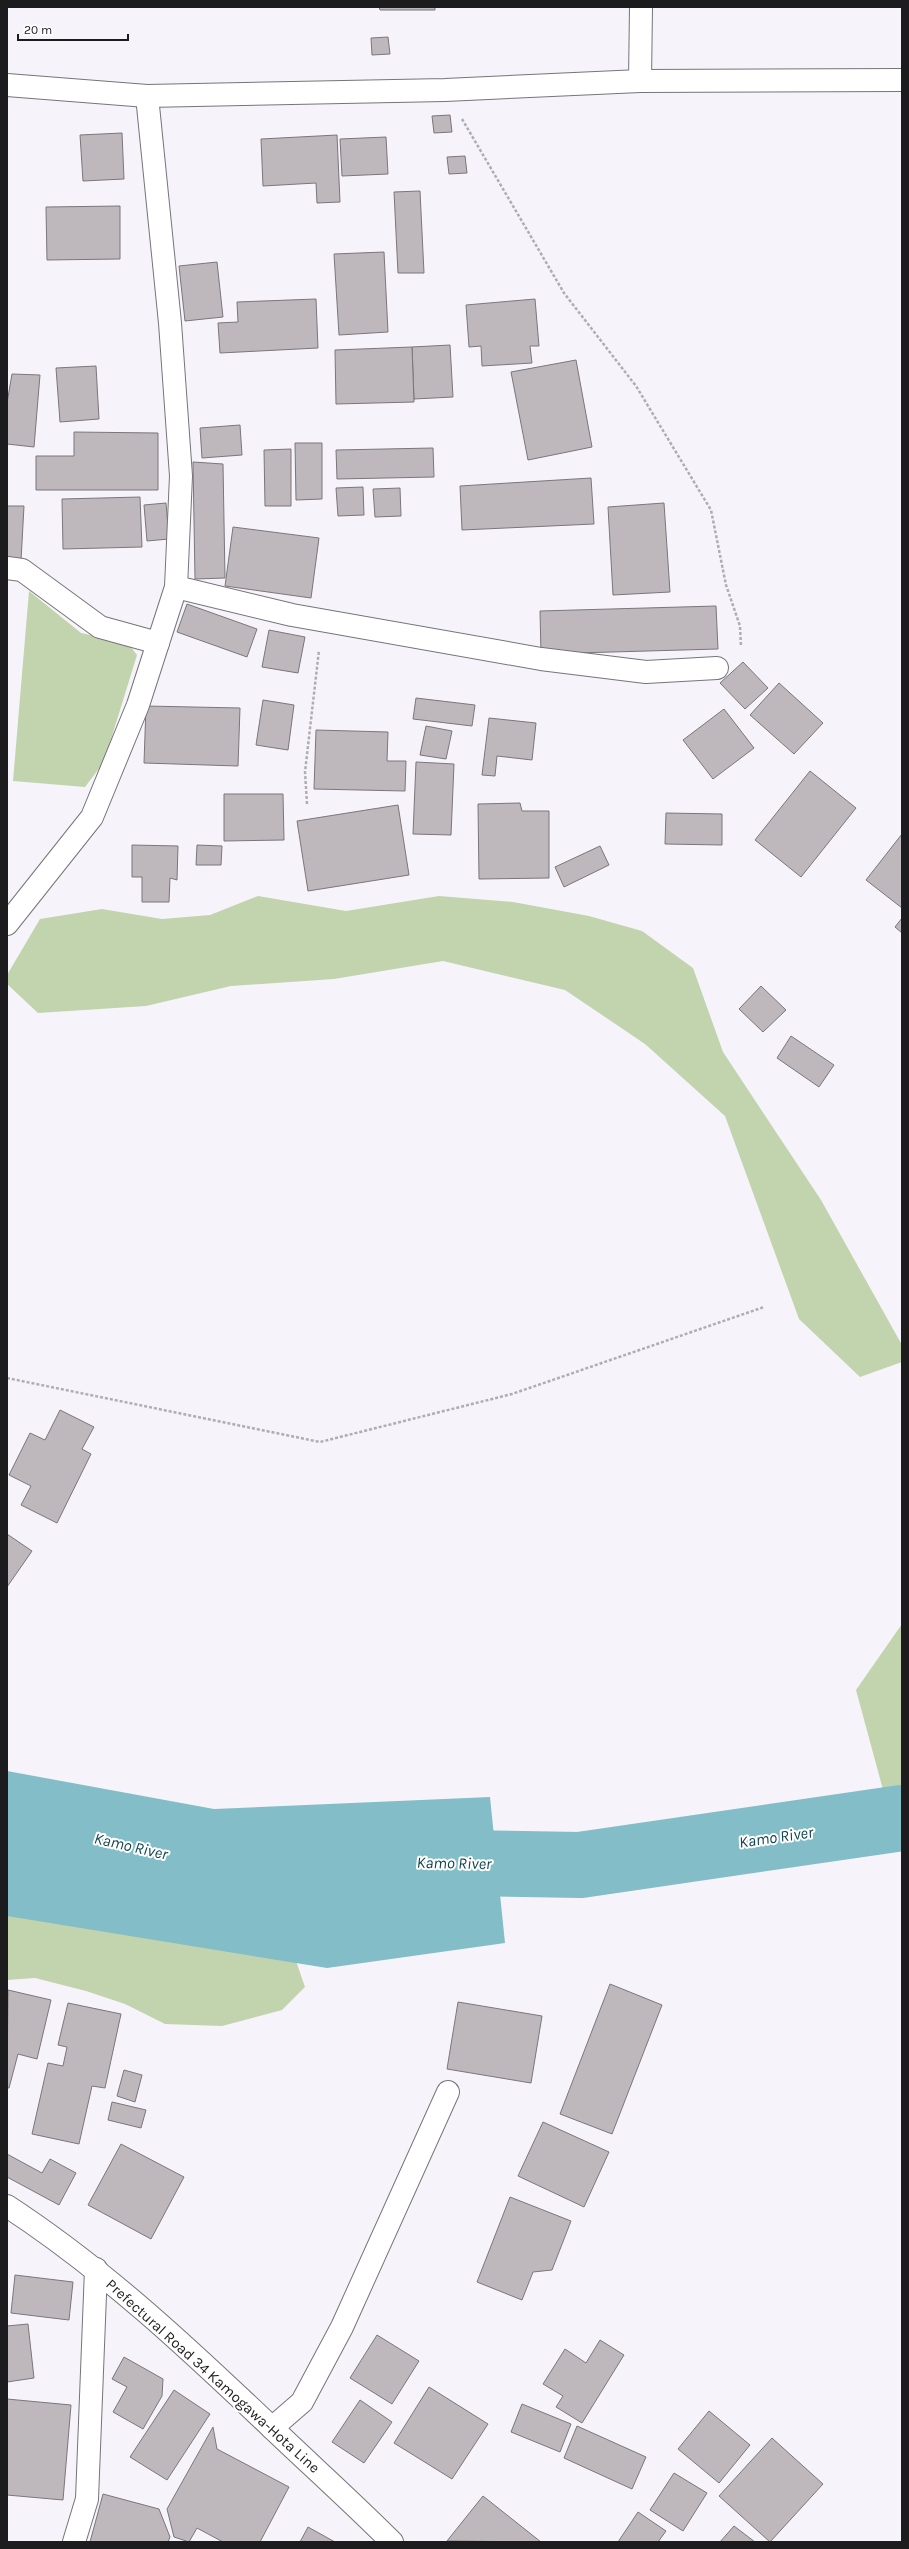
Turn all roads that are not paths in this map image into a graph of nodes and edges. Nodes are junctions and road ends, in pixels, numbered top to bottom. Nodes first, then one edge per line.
1 (641, 7) edge
2 (902, 80) edge
3 (640, 81) junction
4 (7, 85) edge
5 (147, 96) junction
6 (7, 568) edge
7 (176, 587) junction
8 (158, 643) junction
9 (717, 668) road end
10 (7, 924) edge
11 (448, 2092) dead end
12 (7, 2206) edge
13 (96, 2268) junction
14 (272, 2428) junction
15 (74, 2542) edge
16 (392, 2542) edge

1 - 3 street
2 - 3 street
3 - 5 street
4 - 5 street
5 - 7 street
6 - 8 street
7 - 8 street
7 - 9 street
8 - 10 street
11 - 14 street
12 - 13 street, Prefectural Road 34 Kamogawa-Hota Line
13 - 14 street, Prefectural Road 34 Kamogawa-Hota Line
13 - 15 street
14 - 16 street, Prefectural Road 34 Kamogawa-Hota Line

